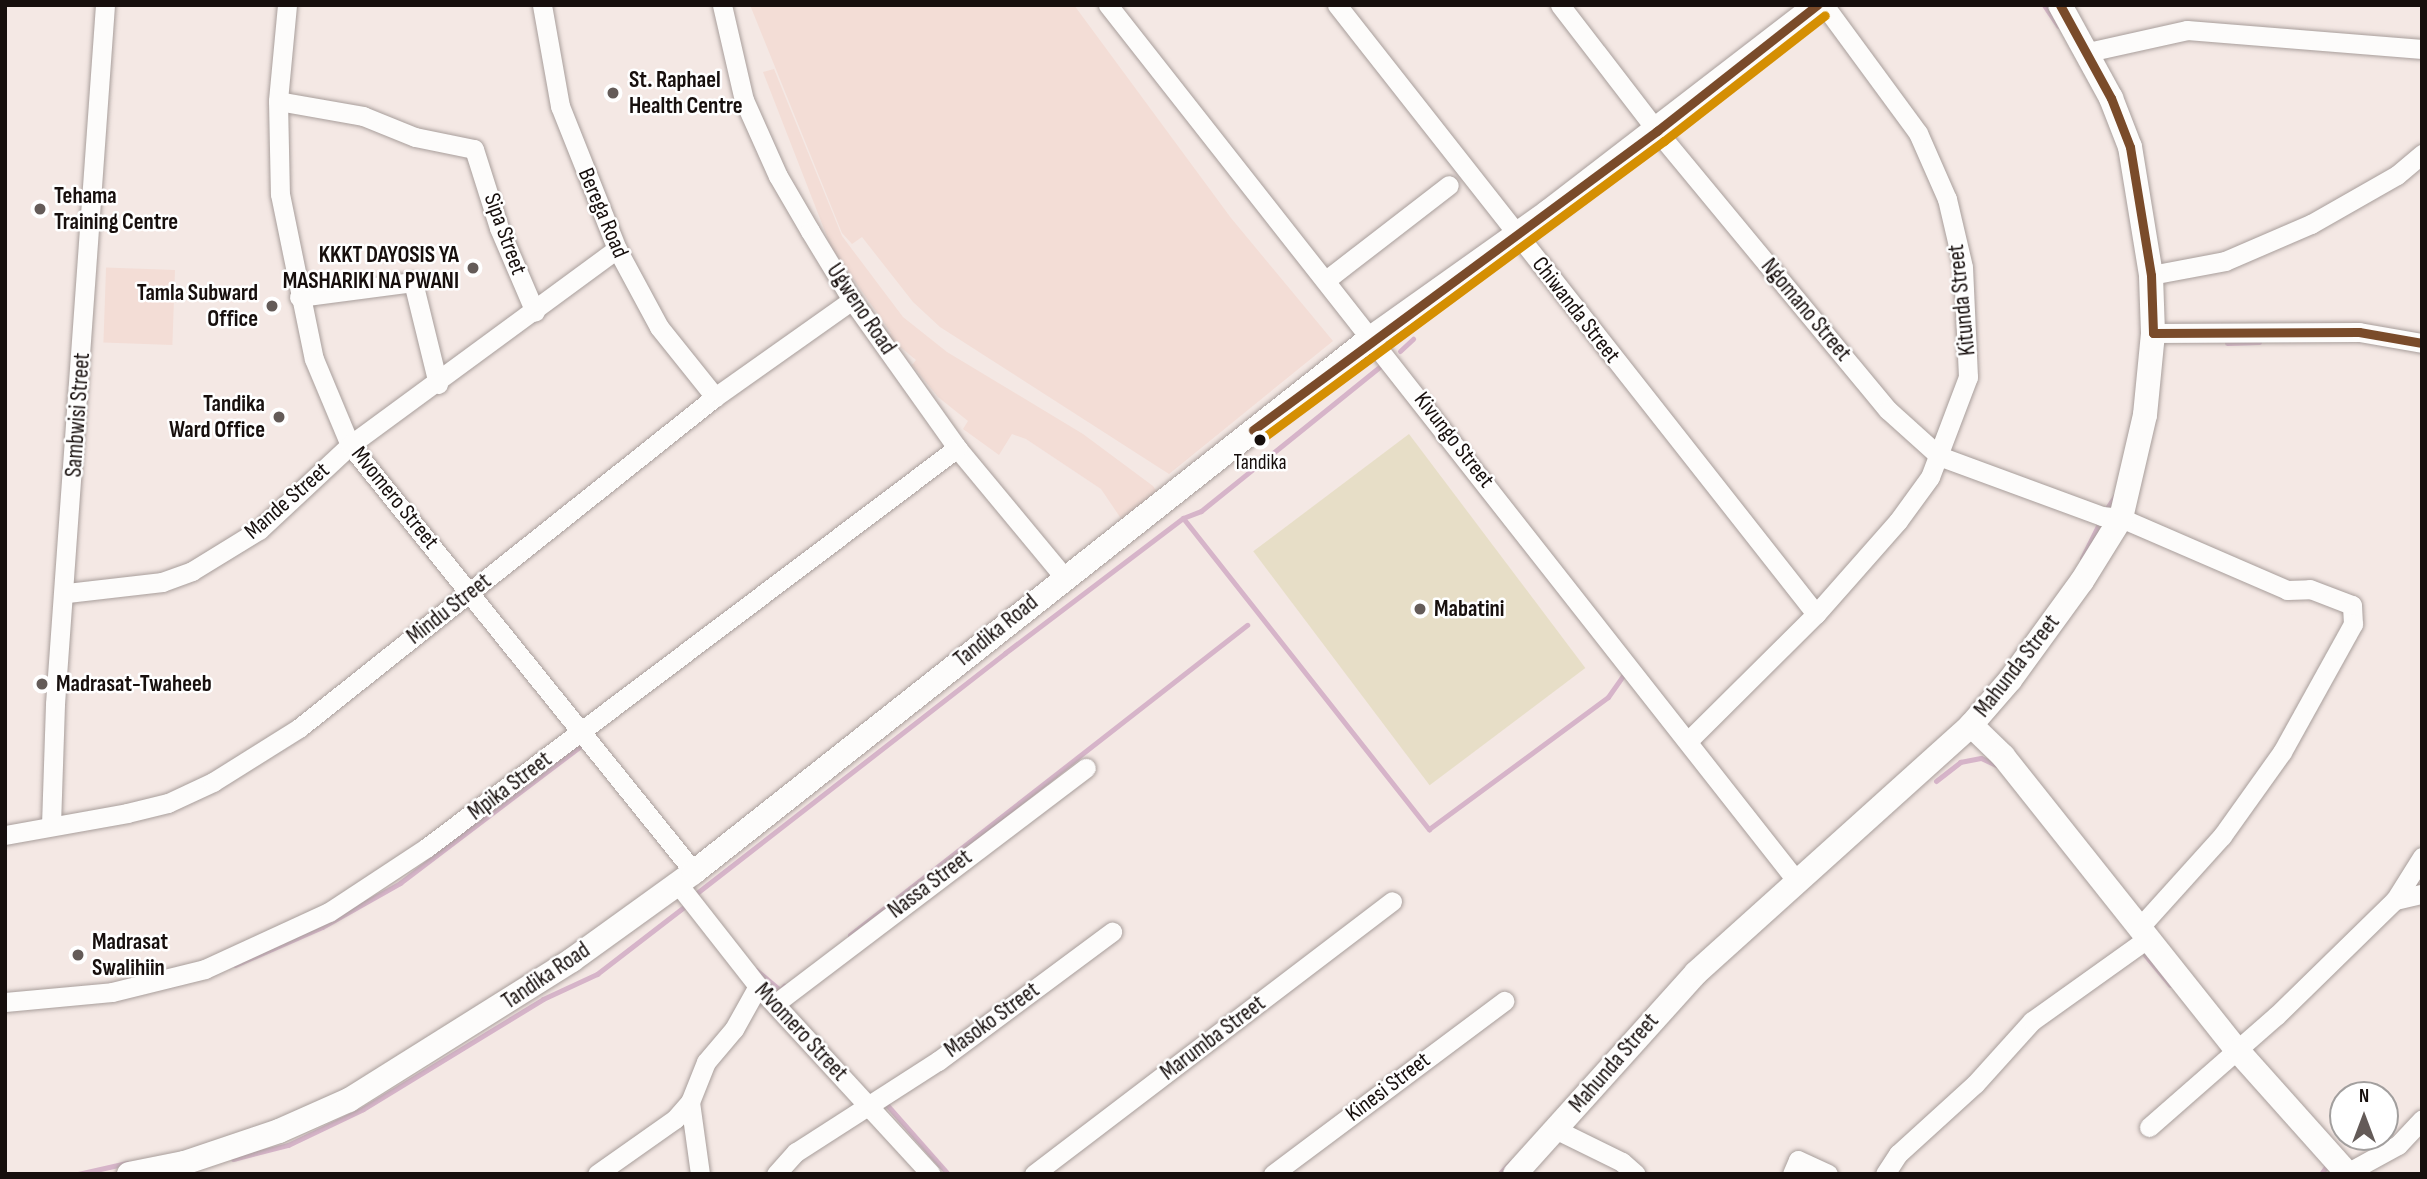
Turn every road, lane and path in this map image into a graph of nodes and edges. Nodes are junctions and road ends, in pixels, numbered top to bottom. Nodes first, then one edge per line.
1 (105, 5) edge
2 (287, 5) edge
3 (542, 5) edge
4 (723, 5) edge
5 (1108, 5) edge
6 (1337, 5) edge
7 (1560, 5) edge
8 (1817, 5) edge
9 (1824, 5) edge
10 (2060, 5) edge
11 (2422, 49) edge
12 (2088, 52) junction
13 (278, 101) junction
14 (1657, 131) junction
15 (2422, 154) edge
16 (1449, 185) dead end
17 (1516, 234) junction
18 (617, 249) junction
19 (2151, 275) junction
20 (1326, 280) junction
21 (299, 297) junction
22 (852, 300) junction
23 (535, 312) junction
24 (2153, 333) junction
25 (1372, 337) junction
26 (2422, 343) edge
27 (438, 384) junction
28 (715, 397) junction
29 (350, 445) junction
30 (957, 448) junction
31 (1939, 456) junction
32 (2121, 518) junction
33 (1064, 578) junction
34 (472, 591) junction
35 (66, 593) junction
36 (1816, 614) junction
37 (1971, 725) junction
38 (580, 734) junction
39 (1689, 740) junction
40 (1086, 768) dead end
41 (51, 825) junction
42 (5, 835) edge
43 (2422, 857) edge
44 (686, 878) junction
45 (1796, 879) junction
46 (2422, 894) edge
47 (2395, 900) junction
48 (1392, 901) dead end
49 (1112, 932) dead end
50 (2143, 934) junction
51 (758, 986) junction
52 (1504, 1001) dead end
53 (5, 1002) edge
54 (776, 1003) junction
55 (2238, 1051) junction
56 (690, 1102) junction
57 (869, 1103) junction
58 (2149, 1127) dead end
59 (1557, 1130) junction
60 (2418, 1130) edge
61 (2347, 1173) edge
62 (129, 1174) edge
63 (597, 1174) edge
64 (700, 1174) edge
65 (776, 1174) edge
66 (931, 1174) edge
67 (1034, 1174) edge
68 (1273, 1174) edge
69 (1515, 1174) edge
70 (1636, 1174) edge
71 (1792, 1174) edge
72 (1828, 1174) edge
73 (1885, 1174) edge

1 - 35 street, Sambwisi Street
2 - 13 street, Mvomero Street
3 - 18 street, Berega Road
4 - 22 street, Ugweno Road
5 - 20 street, Kivungo Street
6 - 17 street, Chiwanda Street
7 - 14 street, Ngomano Street
8 - 14 street, Tandika Road
9 - 31 street, Kitunda Street
10 - 12 street, Mahunda Street
11 - 12 street
12 - 19 street, Mahunda Street
13 - 21 street, Mvomero Street
13 - 23 street, Sipa Street
14 - 17 street, Tandika Road
14 - 31 street, Ngomano Street
15 - 19 street
16 - 20 street
17 - 25 street, Tandika Road
17 - 36 street, Chiwanda Street
18 - 23 street, Mande Street
18 - 28 street, Berega Road
19 - 24 street, Mahunda Street
20 - 25 street, Kivungo Street
21 - 27 street
21 - 29 street, Mvomero Street
22 - 28 street, Mindu Street
22 - 30 street, Ugweno Road
23 - 27 street, Mande Street
24 - 26 street
24 - 32 street, Mahunda Street
25 - 33 street, Tandika Road
25 - 39 street, Kivungo Street
27 - 29 street, Mande Street
28 - 34 street, Mindu Street
29 - 34 street, Mvomero Street
29 - 35 street, Mande Street
30 - 33 street, Ugweno Road
30 - 38 street, Mpika Street
31 - 32 street, Ngomano Street
31 - 36 street, Kitunda Street
32 - 37 street, Mahunda Street
32 - 50 street, Ngomano Street
33 - 44 street, Tandika Road
34 - 38 street, Mvomero Street
34 - 41 street, Mindu Street
35 - 41 street, Sambwisi Street
36 - 39 street, Kitunda Street
37 - 45 street, Mahunda Street
37 - 50 street
38 - 44 street, Mvomero Street
38 - 53 street, Mpika Street
39 - 45 street, Kivungo Street
40 - 54 street, Nassa Street
41 - 42 street, Mindu Street
43 - 47 street
44 - 51 street, Mvomero Street
44 - 62 street, Tandika Road
45 - 59 street, Mahunda Street
46 - 47 street
47 - 55 street
48 - 67 street, Marumba Street
49 - 57 street, Masoko Street
50 - 55 street
50 - 73 street, Ngomano Street
51 - 54 street, Mvomero Street
51 - 56 street
52 - 68 street, Kinesi Street
54 - 57 street, Mvomero Street
55 - 58 street
55 - 61 street
56 - 63 street
56 - 64 street
57 - 65 street, Masoko Street
57 - 66 street, Mvomero Street
59 - 69 street, Mahunda Street
59 - 70 street
60 - 61 street
71 - 72 street

